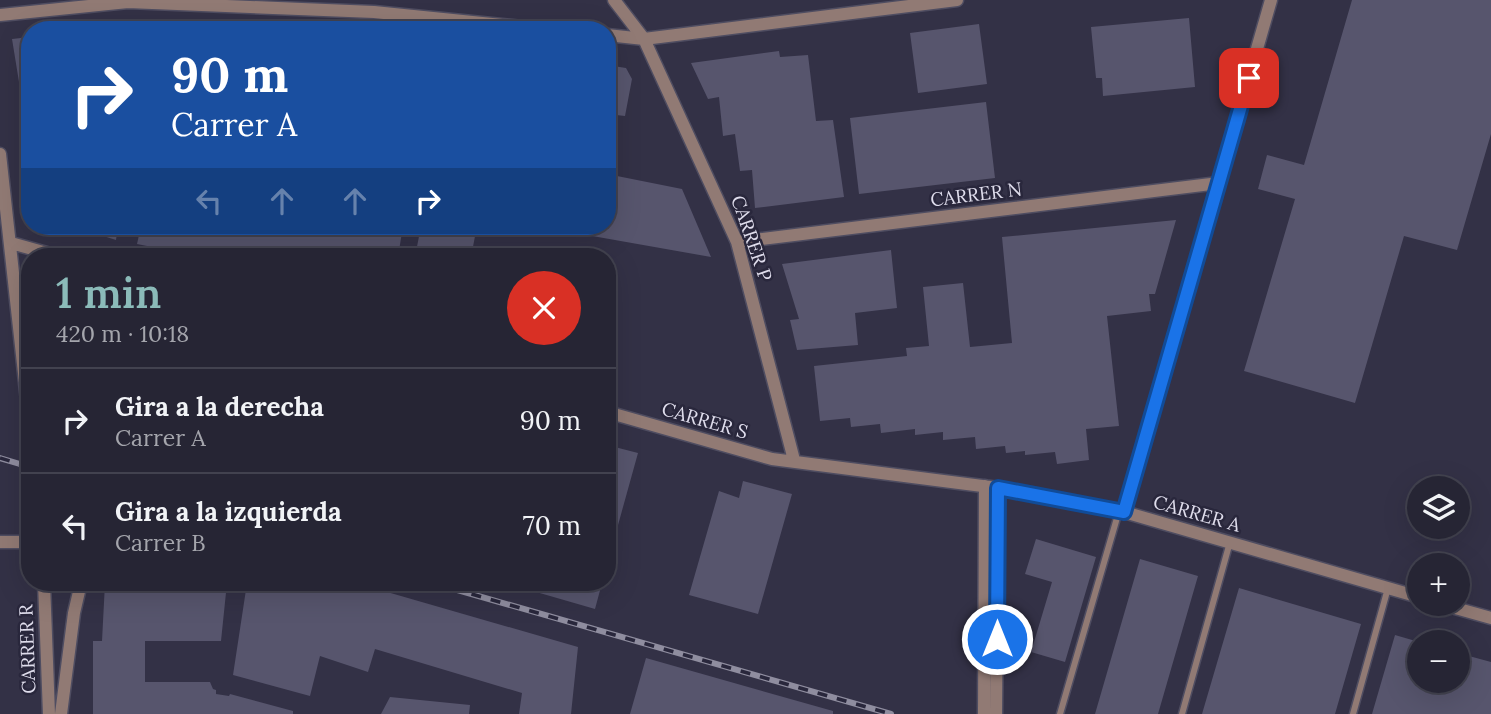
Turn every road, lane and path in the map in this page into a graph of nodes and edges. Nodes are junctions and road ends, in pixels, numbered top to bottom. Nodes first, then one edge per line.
1 (614, 0) edge
2 (957, 0) edge
3 (1271, 0) edge
4 (0, 15) edge
5 (464, 21) edge
6 (616, 36) edge
7 (644, 38) junction
8 (0, 154) edge
9 (1219, 183) junction
10 (737, 242) junction
11 (11, 243) junction
12 (29, 248) edge
13 (21, 340) edge
14 (616, 415) edge
15 (794, 460) junction
16 (992, 487) junction
17 (1121, 511) junction
18 (0, 542) edge
19 (21, 542) edge
20 (1230, 542) junction
21 (1388, 589) junction
22 (44, 591) edge
23 (79, 591) edge
24 (1407, 594) edge
25 (1470, 612) edge
26 (1491, 618) edge
27 (49, 714) edge
28 (61, 714) edge
29 (984, 714) edge
30 (996, 714) edge
31 (1060, 714) edge
32 (1182, 714) edge
33 (1353, 714) edge

1 - 7 street, CARRER P
2 - 7 street
3 - 9 street
4 - 5 street
6 - 7 street
7 - 10 street, CARRER P
8 - 11 street
9 - 10 street, CARRER N
9 - 17 street
10 - 15 street, CARRER P
11 - 12 street
11 - 13 street
14 - 15 street, CARRER S
15 - 16 street, CARRER A
16 - 17 street, CARRER A
16 - 29 street
16 - 30 street
17 - 20 street, CARRER A
17 - 31 lane
18 - 19 street
20 - 21 street, CARRER A
20 - 32 lane
21 - 24 street, CARRER A
21 - 33 lane
22 - 27 street, CARRER R
23 - 28 street
25 - 26 street

